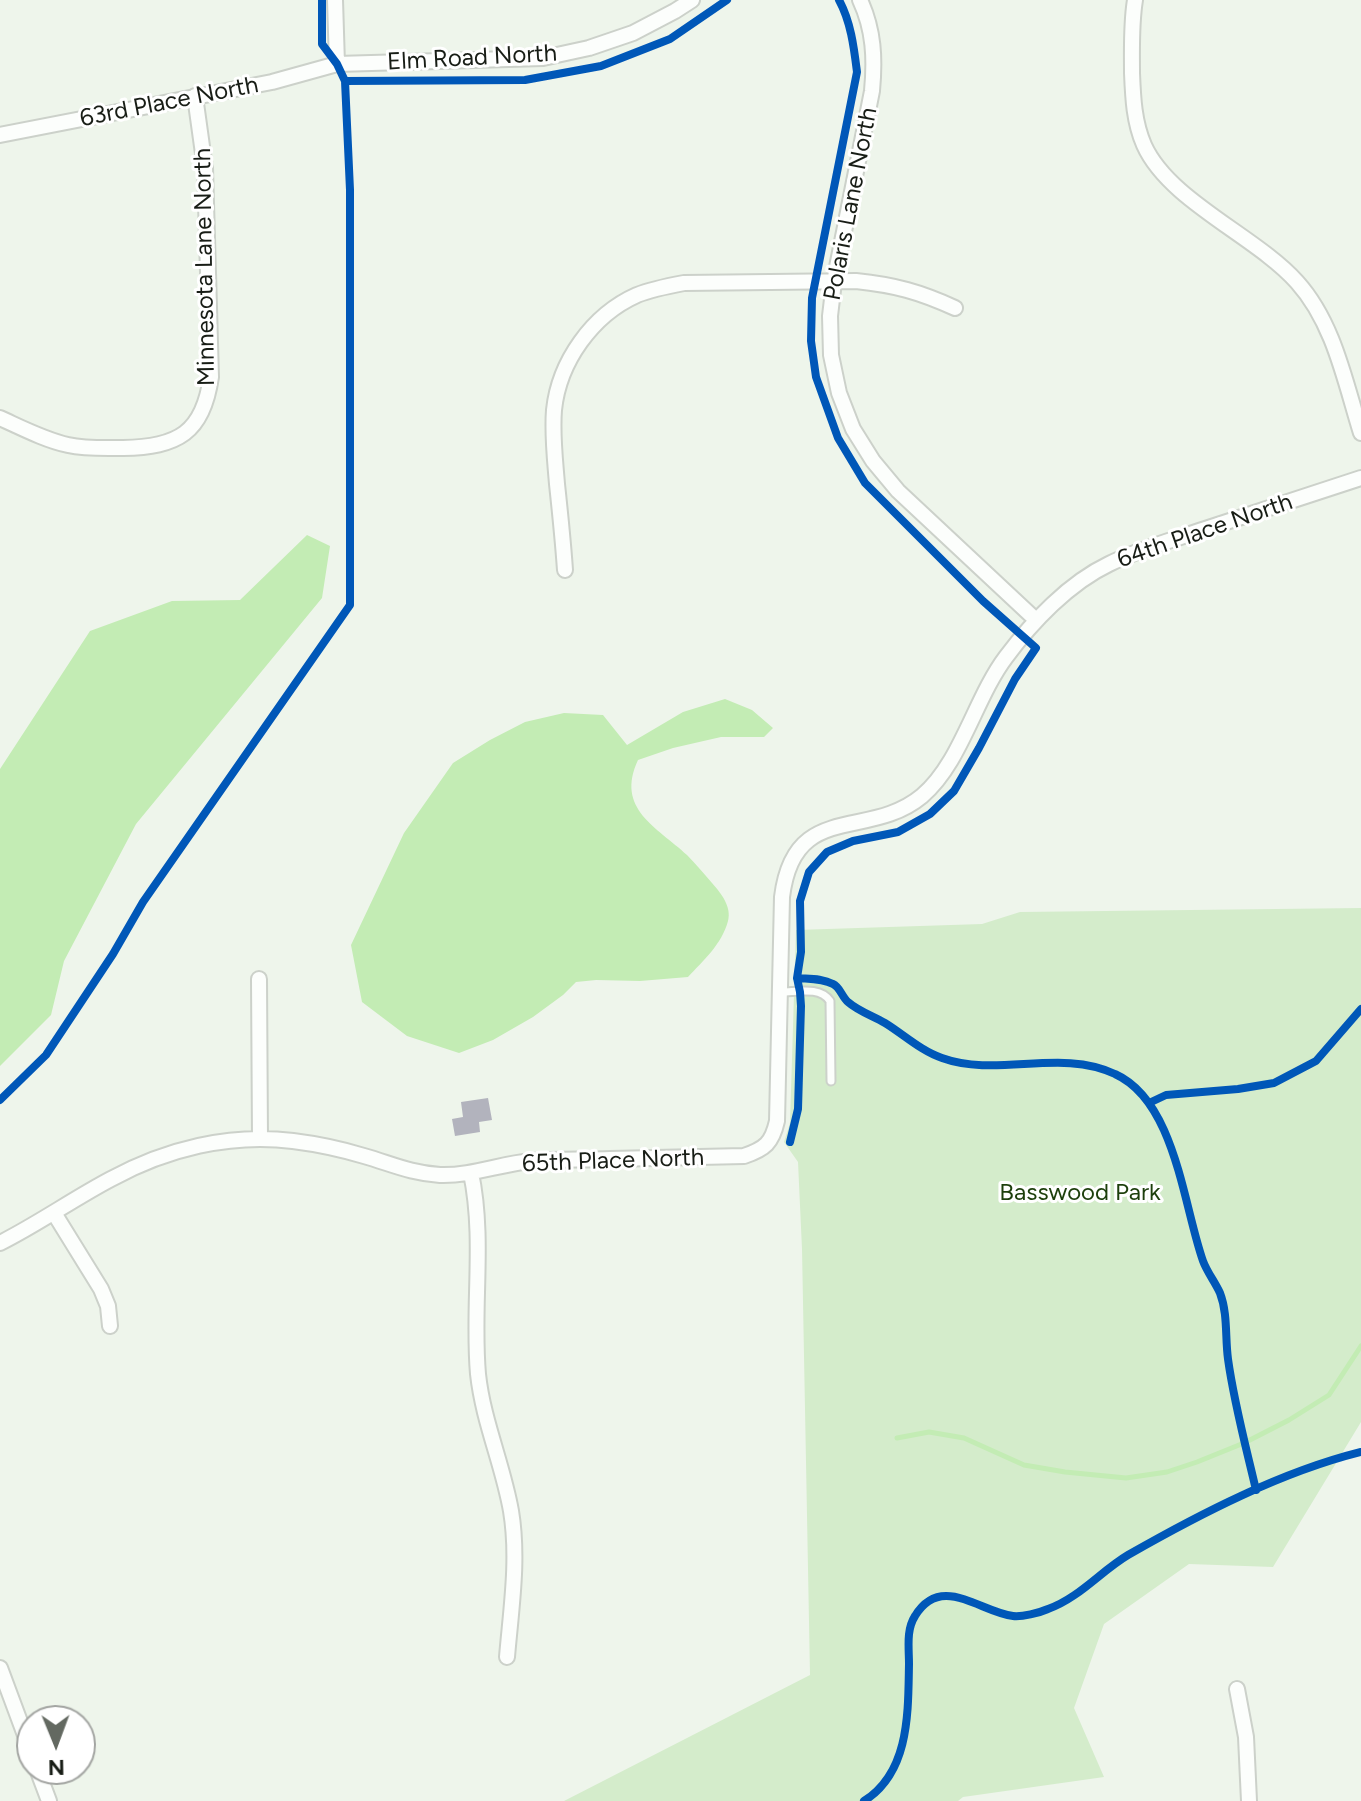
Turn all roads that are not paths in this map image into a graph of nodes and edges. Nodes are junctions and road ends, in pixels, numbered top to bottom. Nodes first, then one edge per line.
1 (335, 0) edge
2 (692, 0) edge
3 (860, 0) edge
4 (1135, 0) edge
5 (337, 64) junction
6 (195, 96) junction
7 (0, 135) edge
8 (834, 282) junction
9 (955, 308) dead end
10 (0, 418) edge
11 (1361, 433) edge
12 (1361, 478) edge
13 (565, 570) dead end
14 (1036, 620) junction
15 (878, 816) joint
16 (259, 979) dead end
17 (781, 992) junction
18 (831, 1081) dead end
19 (260, 1139) junction
20 (471, 1173) junction
21 (54, 1213) junction
22 (0, 1243) edge
23 (110, 1326) dead end
24 (507, 1657) dead end
25 (0, 1668) edge
26 (1237, 1689) dead end
27 (16, 1711) edge
28 (1249, 1801) edge

1 - 5 street
2 - 5 street, Elm Road North
3 - 8 street, Polaris Lane North
4 - 11 street
5 - 6 street, 63rd Place North
6 - 7 street, 63rd Place North
6 - 10 street, Minnesota Lane North
8 - 9 street
8 - 13 street
8 - 14 street, Polaris Lane North
12 - 14 street, 64th Place North
14 - 15 street, 64th Place North
15 - 17 street, 65th Place North
16 - 19 street
17 - 18 lane
17 - 20 street, 65th Place North
19 - 20 street, 65th Place North
19 - 21 street, 65th Place North
20 - 24 street
21 - 22 street, 65th Place North
21 - 23 street
25 - 27 street
26 - 28 street

